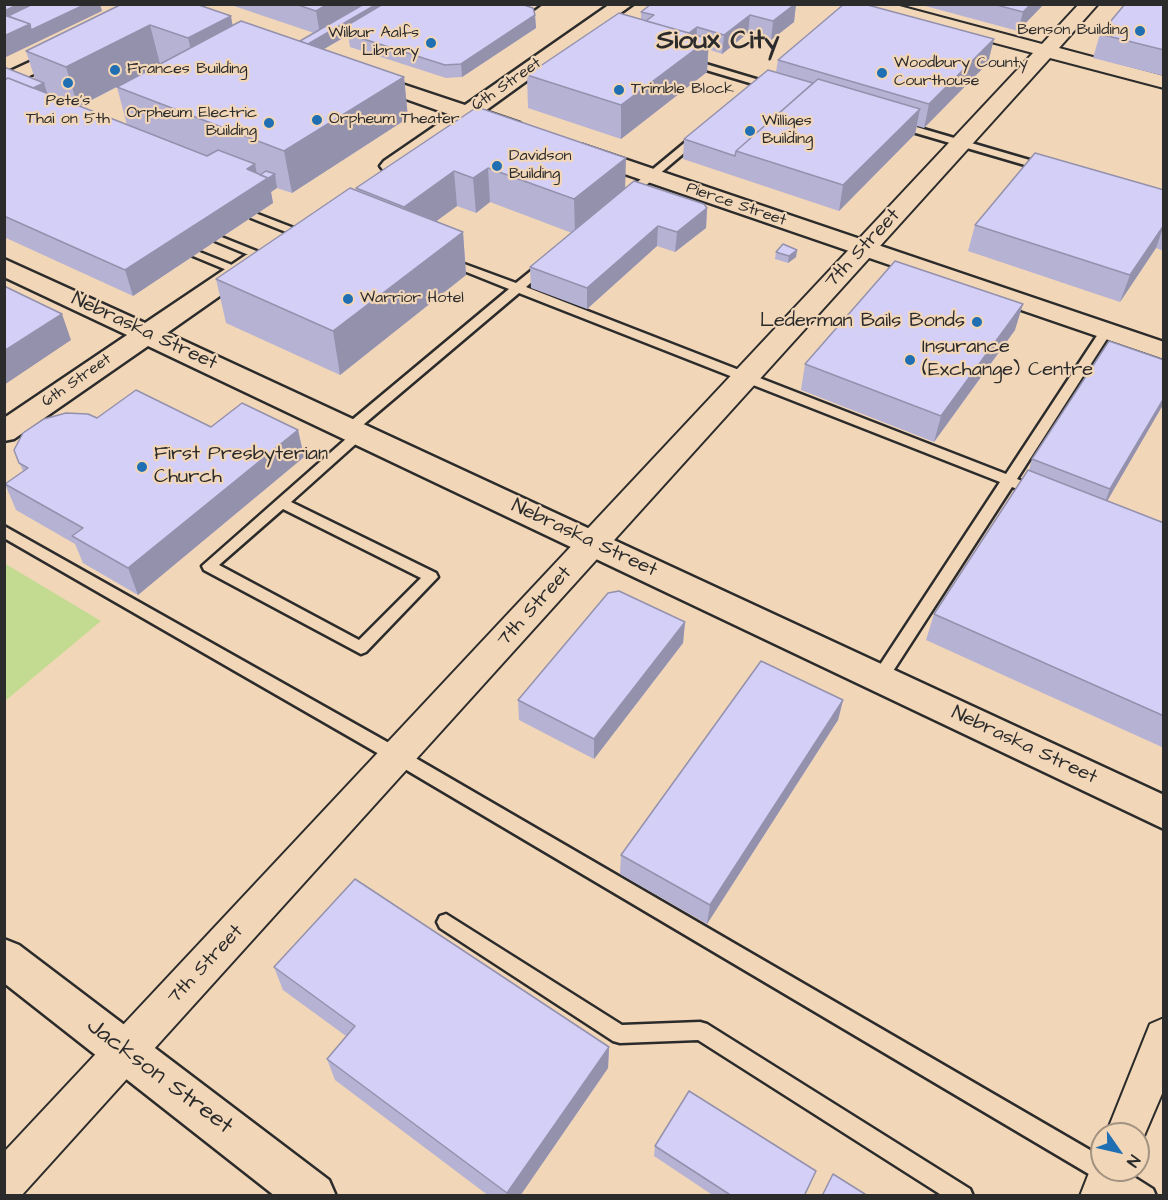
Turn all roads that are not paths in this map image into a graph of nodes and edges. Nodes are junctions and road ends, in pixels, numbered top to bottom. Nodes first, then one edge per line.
1 (501, 4) edge
2 (536, 4) edge
3 (869, 4) edge
4 (1089, 4) edge
5 (623, 5) edge
6 (88, 40) edge
7 (1045, 51) junction
8 (675, 57) edge
9 (340, 69) edge
10 (4, 82) edge
11 (1164, 82) edge
12 (784, 90) edge
13 (467, 113) junction
14 (884, 120) edge
15 (707, 130) edge
16 (530, 134) edge
17 (961, 143) junction
18 (563, 146) edge
19 (1062, 173) edge
20 (652, 176) junction
21 (375, 177) edge
22 (616, 206) edge
23 (255, 216) edge
24 (303, 227) joint
25 (219, 239) edge
26 (863, 249) junction
27 (197, 254) edge
28 (260, 256) junction
29 (440, 258) edge
30 (553, 258) edge
31 (4, 267) edge
32 (238, 271) junction
33 (517, 288) junction
34 (1106, 331) junction
35 (146, 334) junction
36 (1164, 351) edge
37 (744, 379) junction
38 (356, 430) junction
39 (4, 432) edge
40 (1010, 481) junction
41 (1054, 498) edge
42 (282, 503) junction
43 (4, 531) edge
44 (592, 542) junction
45 (880, 678) junction
46 (399, 757) junction
47 (1164, 813) edge
48 (446, 922) dead end
49 (4, 958) edge
50 (1164, 1037) edge
51 (126, 1052) junction
52 (1131, 1122) edge
53 (1090, 1167) edge
54 (1118, 1182) edge
55 (4, 1183) edge
56 (313, 1196) edge
57 (963, 1196) edge
58 (1146, 1196) edge

1 - 2 lane
3 - 7 street
4 - 7 street, 7th Street
5 - 13 main road, 6th Street
6 - 10 main road
7 - 11 street
7 - 17 street, 7th Street
8 - 12 lane
9 - 13 main road
13 - 16 main road
13 - 21 main road, 6th Street
14 - 17 lane
15 - 20 lane
17 - 19 lane
17 - 26 street, 7th Street
18 - 20 main road, Pierce Street
20 - 22 lane
20 - 26 main road, Pierce Street
23 - 24 lane
24 - 28 main road, 6th Street
25 - 28 lane
26 - 34 main road, Pierce Street
26 - 37 street, 7th Street
27 - 32 lane
28 - 32 main road, 6th Street
29 - 33 lane
30 - 33 lane
31 - 35 main road, Nebraska Street
32 - 35 main road, 6th Street
33 - 37 lane
33 - 38 lane
34 - 36 main road, Pierce Street
34 - 40 lane
35 - 38 main road, Nebraska Street
35 - 39 main road, 6th Street
37 - 40 lane
37 - 44 street, 7th Street
38 - 42 lane
38 - 44 main road, Nebraska Street
40 - 41 lane
40 - 45 lane
42 - 42 lane
43 - 46 lane
44 - 45 main road, Nebraska Street
44 - 46 street, 7th Street
45 - 47 main road, Nebraska Street
46 - 51 street, 7th Street
46 - 53 lane
48 - 57 lane
49 - 51 main road, Jackson Street
50 - 52 street
51 - 55 street, 7th Street
51 - 56 main road, Jackson Street
54 - 58 lane

